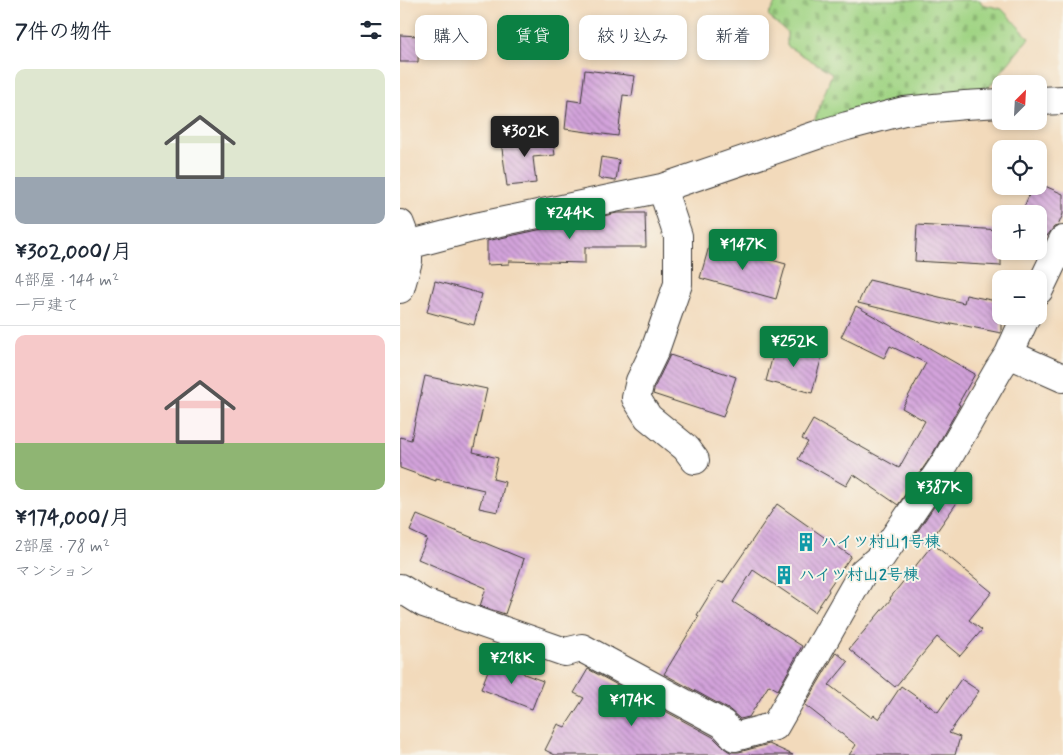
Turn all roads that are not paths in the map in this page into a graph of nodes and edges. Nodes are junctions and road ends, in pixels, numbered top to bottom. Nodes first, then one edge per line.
1 (1063, 100) edge
2 (1048, 101) edge
3 (992, 103) edge
4 (662, 188) junction
5 (403, 238) edge
6 (1063, 240) edge
7 (1047, 273) edge
8 (400, 289) edge
9 (1022, 325) edge
10 (1009, 354) junction
11 (1063, 378) edge
12 (695, 460) dead end
13 (400, 588) edge
14 (732, 746) edge

1 - 2 street
3 - 4 street
4 - 5 street
4 - 12 street
5 - 8 street
6 - 7 street
9 - 10 street
10 - 11 street
10 - 14 street
13 - 14 street

